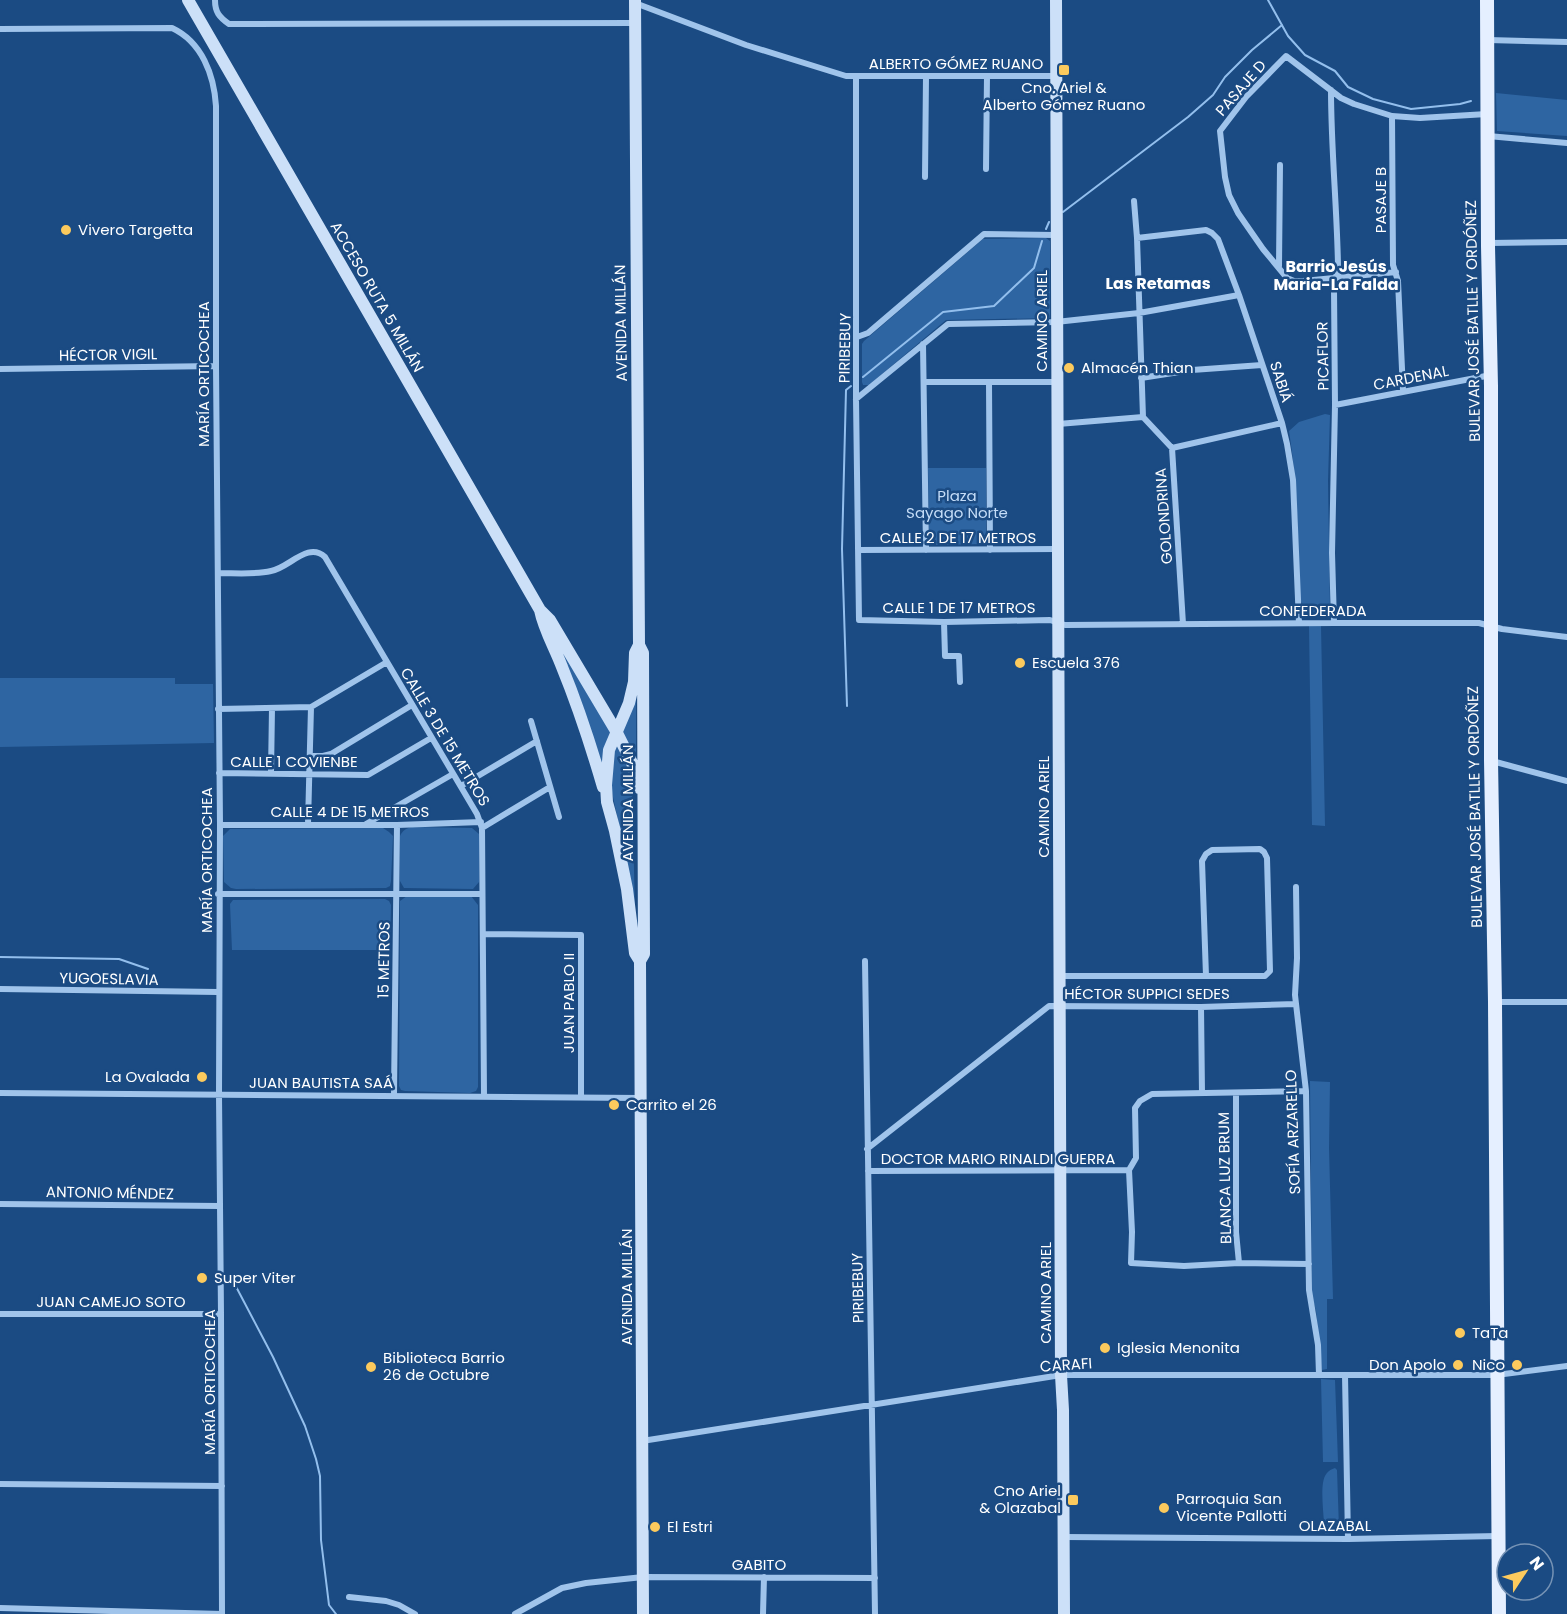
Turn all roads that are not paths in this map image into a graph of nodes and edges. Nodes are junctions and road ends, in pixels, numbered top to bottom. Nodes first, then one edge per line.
1 (188, 0) edge
2 (215, 0) edge
3 (1056, 0) edge
4 (1487, 0) edge
5 (634, 2) edge
6 (635, 22) junction
7 (0, 29) edge
8 (1487, 40) junction
9 (1567, 42) edge
10 (856, 76) junction
11 (926, 76) junction
12 (987, 76) junction
13 (1056, 76) junction
14 (1331, 90) junction
15 (1487, 114) junction
16 (1392, 116) junction
17 (1488, 136) junction
18 (1567, 143) edge
19 (1280, 165) dead end
20 (986, 170) dead end
21 (924, 177) dead end
22 (1134, 201) dead end
23 (1056, 235) junction
24 (1137, 238) junction
25 (1567, 242) edge
26 (1488, 243) junction
27 (1279, 266) junction
28 (1396, 272) junction
29 (1334, 278) junction
30 (1239, 295) junction
31 (1139, 313) junction
32 (1056, 322) junction
33 (857, 337) junction
34 (923, 344) junction
35 (1262, 365) junction
36 (216, 366) junction
37 (0, 369) edge
38 (1491, 375) junction
39 (1141, 378) junction
40 (924, 382) junction
41 (989, 382) junction
42 (1057, 382) junction
43 (1403, 392) junction
44 (856, 399) junction
45 (1335, 405) junction
46 (1143, 417) junction
47 (1282, 423) junction
48 (1057, 424) junction
49 (1172, 448) junction
50 (1058, 549) junction
51 (858, 550) junction
52 (926, 550) junction
53 (990, 550) junction
54 (218, 573) junction
55 (540, 610) junction
56 (859, 620) joint
57 (944, 622) junction
58 (1058, 622) junction
59 (1299, 623) junction
60 (1334, 623) junction
61 (1183, 624) junction
62 (1490, 626) junction
63 (1567, 637) edge
64 (639, 645) junction
65 (387, 663) junction
66 (960, 681) dead end
67 (412, 705) junction
68 (311, 707) junction
69 (272, 708) junction
70 (218, 709) junction
71 (531, 721) dead end
72 (616, 731) junction
73 (431, 738) junction
74 (537, 741) junction
75 (310, 756) junction
76 (1491, 760) junction
77 (271, 773) junction
78 (219, 774) junction
79 (310, 774) junction
80 (453, 774) junction
81 (1567, 781) edge
82 (461, 786) junction
83 (550, 787) junction
84 (608, 802) junction
85 (643, 809) junction
86 (559, 817) dead end
87 (308, 824) junction
88 (365, 824) junction
89 (220, 825) junction
90 (397, 825) junction
91 (481, 825) junction
92 (1296, 887) dead end
93 (397, 893) junction
94 (218, 894) junction
95 (482, 894) junction
96 (483, 934) junction
97 (640, 961) junction
98 (865, 961) dead end
99 (1059, 976) junction
100 (1206, 976) junction
101 (0, 989) edge
102 (218, 992) junction
103 (1495, 1002) junction
104 (1567, 1002) edge
105 (1296, 1004) junction
106 (1060, 1006) junction
107 (1202, 1007) junction
108 (1306, 1091) junction
109 (1236, 1092) junction
110 (0, 1093) edge
111 (1202, 1093) junction
112 (219, 1095) junction
113 (394, 1095) junction
114 (484, 1096) junction
115 (581, 1097) junction
116 (641, 1098) junction
117 (867, 1149) junction
118 (1061, 1170) junction
119 (1129, 1170) junction
120 (868, 1171) junction
121 (0, 1204) edge
122 (220, 1206) junction
123 (1239, 1263) junction
124 (1309, 1264) junction
125 (0, 1314) edge
126 (221, 1314) junction
127 (1567, 1366) edge
128 (1061, 1375) junction
129 (1318, 1375) junction
130 (1345, 1375) junction
131 (1496, 1375) junction
132 (872, 1405) junction
133 (642, 1441) junction
134 (0, 1484) edge
135 (222, 1486) junction
136 (1498, 1536) junction
137 (1063, 1537) junction
138 (1348, 1539) junction
139 (643, 1577) junction
140 (764, 1577) junction
141 (875, 1578) junction
142 (349, 1597) dead end
143 (0, 1608) edge
144 (222, 1614) edge
145 (415, 1614) edge
146 (515, 1614) edge
147 (644, 1614) edge
148 (764, 1614) edge
149 (875, 1614) edge
150 (1064, 1614) edge
151 (1499, 1614) edge

1 - 55 street, ACCESO RUTA 5 MILLÁN
2 - 6 street
3 - 13 street, CAMINO ARIEL
4 - 8 main road, BULEVAR JOSÉ BATLLE Y ORDÓÑEZ
5 - 6 street, AVENIDA MILLÁN
5 - 10 street, ALBERTO GÓMEZ RUANO
6 - 64 street, AVENIDA MILLÁN
7 - 36 street, MARÍA ORTICOCHEA
8 - 9 street
8 - 15 main road, BULEVAR JOSÉ BATLLE Y ORDÓÑEZ
10 - 11 street, ALBERTO GÓMEZ RUANO
10 - 33 street, PIRIBEBUY
11 - 12 street, ALBERTO GÓMEZ RUANO
11 - 21 street
12 - 13 street, ALBERTO GÓMEZ RUANO
12 - 20 street
13 - 23 street, CAMINO ARIEL
14 - 16 street
14 - 27 street, PASAJE D
14 - 29 street, PICAFLOR
15 - 16 street
15 - 17 main road, BULEVAR JOSÉ BATLLE Y ORDÓÑEZ
16 - 28 street, PASAJE B
17 - 18 street
17 - 26 main road, BULEVAR JOSÉ BATLLE Y ORDÓÑEZ
19 - 27 street
22 - 24 street
23 - 32 street, CAMINO ARIEL
23 - 33 street
24 - 30 street, SABIÁ
24 - 31 street
25 - 26 street
26 - 38 main road, BULEVAR JOSÉ BATLLE Y ORDÓÑEZ
27 - 29 street, PASAJE D
28 - 29 street, PASAJE D
28 - 43 street, PASAJE B
29 - 45 street, PICAFLOR
30 - 31 street
30 - 35 street, SABIÁ
31 - 32 street
31 - 39 street
32 - 34 street
32 - 42 street, CAMINO ARIEL
33 - 44 street, PIRIBEBUY
34 - 40 street
34 - 44 street
35 - 39 street
35 - 47 street, SABIÁ
36 - 37 street, HÉCTOR VIGIL
36 - 54 street, MARÍA ORTICOCHEA
38 - 43 street, CARDENAL
38 - 62 main road, BULEVAR JOSÉ BATLLE Y ORDÓÑEZ
39 - 46 street
40 - 41 street
40 - 52 street
41 - 42 street
41 - 53 street
42 - 48 street, CAMINO ARIEL
43 - 45 street, CARDENAL
44 - 51 street, PIRIBEBUY
45 - 60 street, PICAFLOR
46 - 48 street
46 - 49 street, GOLONDRINA
47 - 49 street
47 - 59 street, SABIÁ
48 - 50 street, CAMINO ARIEL
49 - 61 street, GOLONDRINA
50 - 53 street, CALLE 2 DE 17 METROS
50 - 58 street, CAMINO ARIEL
51 - 52 street, CALLE 2 DE 17 METROS
51 - 56 street, PIRIBEBUY
52 - 53 street, CALLE 2 DE 17 METROS
54 - 65 street, CALLE 3 DE 15 METROS
54 - 70 street, MARÍA ORTICOCHEA
55 - 72 street, ACCESO RUTA 5 MILLÁN
55 - 84 street, ACCESO RUTA 5 MILLÁN
56 - 57 street, CALLE 1 DE 17 METROS
57 - 58 street, CALLE 1 DE 17 METROS
57 - 66 street
58 - 61 street, CONFEDERADA
58 - 99 street, CAMINO ARIEL
59 - 60 street, CONFEDERADA
59 - 61 street, CONFEDERADA
60 - 62 street, CONFEDERADA
62 - 63 street, CONFEDERADA
62 - 76 main road, BULEVAR JOSÉ BATLLE Y ORDÓÑEZ
64 - 72 street, AVENIDA MILLÁN
64 - 85 street, AVENIDA MILLÁN
65 - 67 street, CALLE 3 DE 15 METROS
65 - 68 street
67 - 73 street, CALLE 3 DE 15 METROS
67 - 75 street
68 - 69 street
68 - 75 street
69 - 70 street
69 - 77 street
70 - 78 street, MARÍA ORTICOCHEA
71 - 74 street
72 - 84 street, AVENIDA MILLÁN
72 - 85 street, ACCESO RUTA 5 MILLÁN
73 - 79 street, CALLE 1 COVIENBE
73 - 80 street, CALLE 3 DE 15 METROS
74 - 82 street
74 - 83 street
75 - 79 street
76 - 81 street
76 - 103 main road, BULEVAR JOSÉ BATLLE Y ORDÓÑEZ
77 - 78 street, CALLE 1 COVIENBE
77 - 79 street, CALLE 1 COVIENBE
78 - 89 street, MARÍA ORTICOCHEA
79 - 87 street
80 - 82 street, CALLE 3 DE 15 METROS
80 - 88 street
82 - 91 street, CALLE 3 DE 15 METROS
83 - 86 street
83 - 91 street
84 - 97 street, AVENIDA MILLÁN
85 - 97 street, AVENIDA MILLÁN
87 - 88 street, CALLE 4 DE 15 METROS
87 - 89 street, CALLE 4 DE 15 METROS
88 - 90 street, CALLE 4 DE 15 METROS
89 - 94 street, MARÍA ORTICOCHEA
90 - 91 street, CALLE 4 DE 15 METROS
90 - 93 street, 15 METROS
91 - 95 street, CALLE 3 DE 15 METROS
92 - 105 street, SOFÍA ARZARELLO
93 - 94 street
93 - 95 street
93 - 113 street, 15 METROS
94 - 102 street, MARÍA ORTICOCHEA
95 - 96 street, CALLE 3 DE 15 METROS
96 - 114 street, CALLE 3 DE 15 METROS
96 - 115 street, JUAN PABLO II
97 - 116 street, AVENIDA MILLÁN
98 - 117 street, PIRIBEBUY
99 - 100 street
99 - 106 street, CAMINO ARIEL
100 - 100 street
101 - 102 street, YUGOESLAVIA
102 - 112 street, MARÍA ORTICOCHEA
103 - 104 street
103 - 131 main road, BULEVAR JOSÉ BATLLE Y ORDÓÑEZ
105 - 107 street, HÉCTOR SUPPICI SEDES
105 - 108 street, SOFÍA ARZARELLO
106 - 107 street, HÉCTOR SUPPICI SEDES
106 - 117 street, HÉCTOR SUPPICI SEDES
106 - 118 street, CAMINO ARIEL
107 - 111 street
108 - 109 street
108 - 124 street, SOFÍA ARZARELLO
109 - 111 street
109 - 123 street, BLANCA LUZ BRUM
110 - 112 street, JUAN BAUTISTA SAÁ
111 - 119 street
112 - 113 street, JUAN BAUTISTA SAÁ
112 - 122 street, MARÍA ORTICOCHEA
113 - 114 street, JUAN BAUTISTA SAÁ
114 - 115 street, JUAN BAUTISTA SAÁ
115 - 116 street, JUAN BAUTISTA SAÁ
116 - 133 street, AVENIDA MILLÁN
117 - 120 street, PIRIBEBUY
118 - 119 street, DOCTOR MARIO RINALDI GUERRA
118 - 120 street, DOCTOR MARIO RINALDI GUERRA
118 - 128 street, CAMINO ARIEL
119 - 123 street
120 - 132 street, PIRIBEBUY
121 - 122 street, ANTONIO MÉNDEZ
122 - 126 street, MARÍA ORTICOCHEA
123 - 124 street
124 - 129 street, SOFÍA ARZARELLO
125 - 126 street, JUAN CAMEJO SOTO
126 - 135 street, MARÍA ORTICOCHEA
127 - 131 street, CARAFI
128 - 129 street, CARAFI
128 - 132 street, CARAFI
128 - 137 street, CAMINO ARIEL
129 - 130 street, CARAFI
130 - 131 street, CARAFI
130 - 138 street
131 - 136 main road, BULEVAR JOSÉ BATLLE Y ORDÓÑEZ
132 - 133 street, CARAFI
132 - 141 street, PIRIBEBUY
133 - 139 street, AVENIDA MILLÁN
134 - 135 street
135 - 144 street, MARÍA ORTICOCHEA
136 - 138 street, OLAZABAL
136 - 151 main road, BULEVAR JOSÉ BATLLE Y ORDÓÑEZ
137 - 138 street, OLAZABAL
137 - 150 street, CAMINO ARIEL
139 - 140 street, GABITO
139 - 146 street, GABITO
139 - 147 street, AVENIDA MILLÁN
140 - 141 street, GABITO
140 - 148 street
141 - 149 street, PIRIBEBUY
142 - 145 street
143 - 144 street

